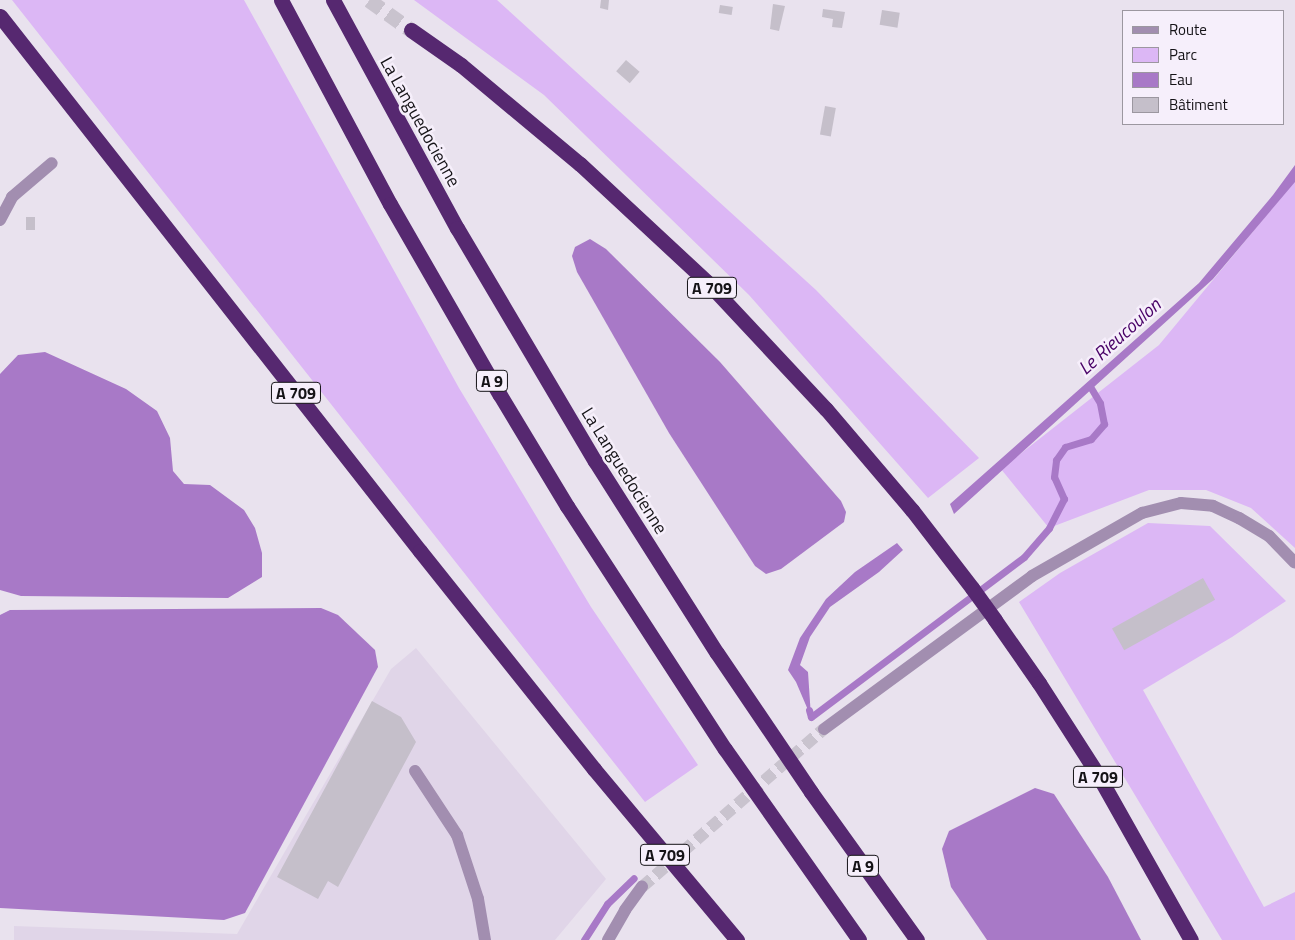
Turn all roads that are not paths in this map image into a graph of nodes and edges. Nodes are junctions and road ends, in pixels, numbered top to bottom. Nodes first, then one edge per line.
1 (281, 0) edge
2 (333, 0) edge
3 (0, 16) edge
4 (411, 30) tunnel mouth
5 (52, 163) dead end
6 (0, 220) edge
7 (1295, 563) edge
8 (824, 729) tunnel mouth
9 (415, 771) dead end
10 (642, 887) tunnel mouth
11 (486, 940) edge
12 (608, 940) edge
13 (737, 940) edge
14 (859, 940) edge
15 (917, 940) edge
16 (1191, 940) edge

1 - 14 highway, A 9
2 - 15 highway, La Languedocienne / A 9
3 - 13 highway, A 709
4 - 16 highway, A 709, bridge
5 - 6 street
7 - 8 street
9 - 11 street
10 - 12 street

